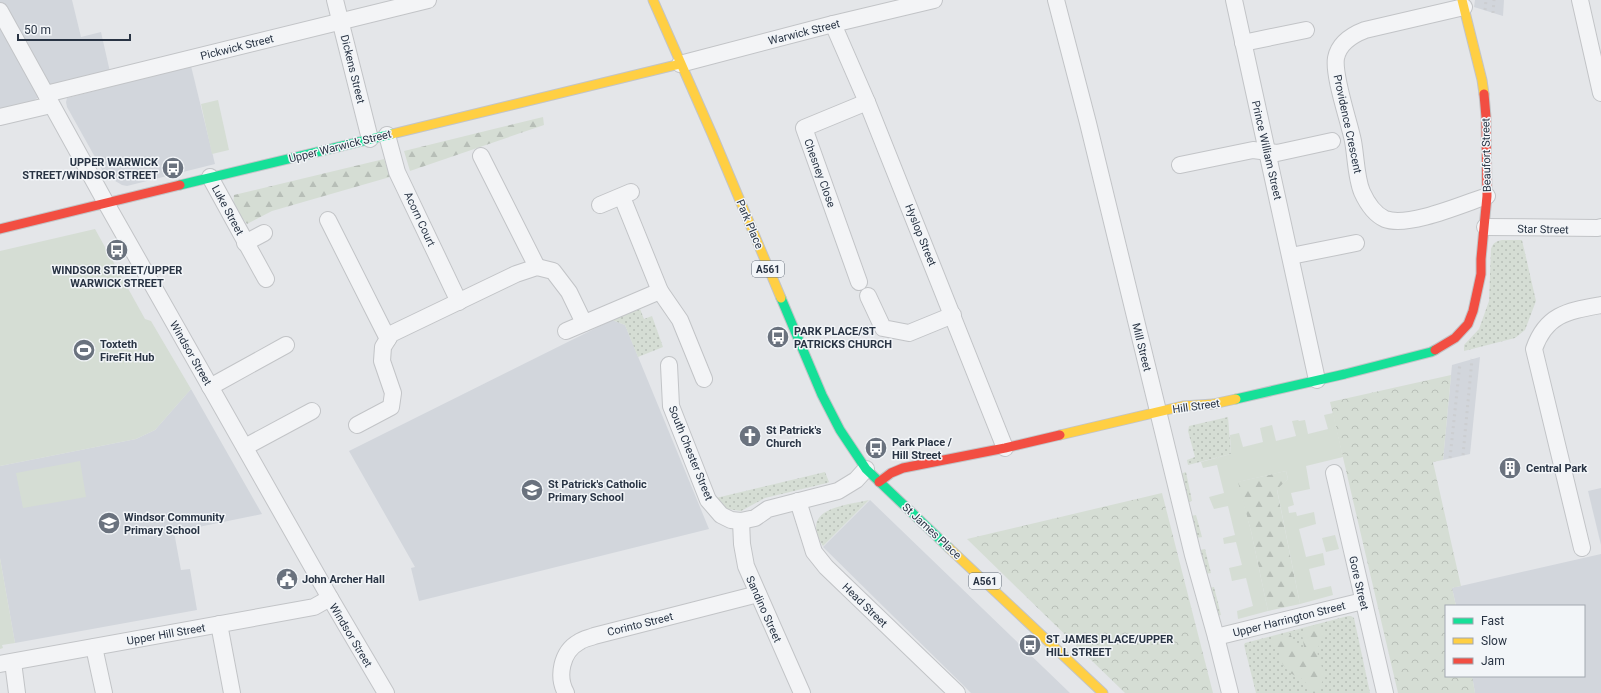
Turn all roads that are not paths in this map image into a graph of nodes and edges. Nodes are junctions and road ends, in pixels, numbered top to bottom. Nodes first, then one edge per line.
1 (335, 0) edge
2 (428, 0) edge
3 (653, 0) edge
4 (931, 0) edge
5 (1056, 0) edge
6 (1234, 0) edge
7 (1580, 0) edge
8 (1463, 3) edge
9 (1, 17) edge
10 (341, 22) junction
11 (833, 24) junction
12 (1306, 30) dead end
13 (1243, 43) junction
14 (680, 64) junction
15 (1601, 93) edge
16 (49, 99) junction
17 (867, 102) junction
18 (0, 117) edge
19 (387, 135) junction
20 (370, 139) junction
21 (1332, 141) dead end
22 (1267, 151) junction
23 (482, 156) dead end
24 (1180, 165) dead end
25 (210, 177) junction
26 (1487, 196) junction
27 (106, 203) junction
28 (600, 205) dead end
29 (328, 220) dead end
30 (1485, 227) junction
31 (1601, 227) edge
32 (0, 229) edge
33 (264, 233) dead end
34 (1356, 243) dead end
35 (245, 244) junction
36 (1291, 256) junction
37 (537, 267) junction
38 (266, 279) dead end
39 (859, 282) dead end
40 (660, 290) junction
41 (868, 296) dead end
42 (459, 302) junction
43 (1601, 305) edge
44 (1473, 311) joint
45 (953, 315) junction
46 (584, 323) junction
47 (566, 331) dead end
48 (388, 339) junction
49 (286, 345) dead end
50 (669, 365) dead end
51 (704, 379) dead end
52 (1317, 380) junction
53 (210, 387) junction
54 (312, 411) dead end
55 (1158, 413) junction
56 (358, 425) dead end
57 (245, 447) junction
58 (1005, 448) junction
59 (866, 469) junction
60 (1334, 473) dead end
61 (879, 482) junction
62 (798, 501) junction
63 (741, 521) junction
64 (1582, 548) dead end
65 (758, 594) junction
66 (330, 598) junction
67 (1363, 601) junction
68 (219, 624) junction
69 (1216, 637) junction
70 (94, 647) junction
71 (6, 663) edge
72 (17, 693) edge
73 (104, 693) edge
74 (232, 693) edge
75 (386, 693) edge
76 (566, 693) edge
77 (802, 693) edge
78 (957, 693) edge
79 (1103, 693) edge
80 (1230, 693) edge
81 (1385, 693) edge

1 - 10 street, Dickens Street
2 - 10 street, Pickwick Street
3 - 14 main road, A561
4 - 11 street, Warwick Street
5 - 55 street, Mill Street
6 - 13 street, Prince William Street
7 - 15 street
8 - 26 main road, Beaufort Street
8 - 26 street, Providence Crescent
9 - 16 street, Windsor Street
10 - 16 street, Pickwick Street
10 - 20 street, Dickens Street
11 - 14 street, Warwick Street
11 - 17 street, Hyslop Street
12 - 13 street
13 - 22 street, Prince William Street
14 - 19 main road, Upper Warwick Street
14 - 59 main road, Park Place / A561
16 - 18 street, Pickwick Street
16 - 27 street, Windsor Street
17 - 39 street, Chesney Close
17 - 45 street, Hyslop Street
19 - 20 main road, Upper Warwick Street
19 - 42 street, Acorn Court
20 - 25 main road, Upper Warwick Street
21 - 22 street
22 - 24 street
22 - 36 street, Prince William Street
23 - 37 street
25 - 27 main road, Upper Warwick Street
25 - 35 street, Luke Street
26 - 30 main road, Beaufort Street
27 - 32 main road, Upper Warwick Street
27 - 53 street, Windsor Street
28 - 40 street
29 - 48 street
30 - 31 street, Star Street
30 - 44 main road, Beaufort Street
33 - 35 street, Luke Street
34 - 36 street
35 - 38 street, Luke Street
36 - 52 street, Prince William Street
37 - 42 street
37 - 46 street
40 - 46 street
40 - 51 street
41 - 45 street
42 - 48 street
43 - 64 street
44 - 52 main road, Hill Street
45 - 58 street, Hyslop Street
46 - 47 street
48 - 56 street
49 - 53 street
50 - 63 street, South Chester Street
52 - 55 main road, Hill Street
53 - 57 street, Windsor Street
54 - 57 street
55 - 58 main road, Hill Street
55 - 69 street, Mill Street
57 - 66 street, Windsor Street
58 - 61 main road, Hill Street
59 - 61 main road, St James Place / A561
59 - 62 street
60 - 67 street, Gore Street
61 - 79 main road, St James Place / A561
62 - 63 street
62 - 78 street, Head Street
63 - 65 street, Sandino Street
65 - 76 street, Corinto Street
65 - 77 street, Sandino Street
66 - 68 street, Upper Hill Street
66 - 75 street, Windsor Street
67 - 69 street, Upper Harrington Street
67 - 81 street, Gore Street
68 - 70 street, Upper Hill Street
68 - 74 street
69 - 80 street, Mill Street
70 - 71 street, Upper Hill Street
70 - 73 street
71 - 72 street

